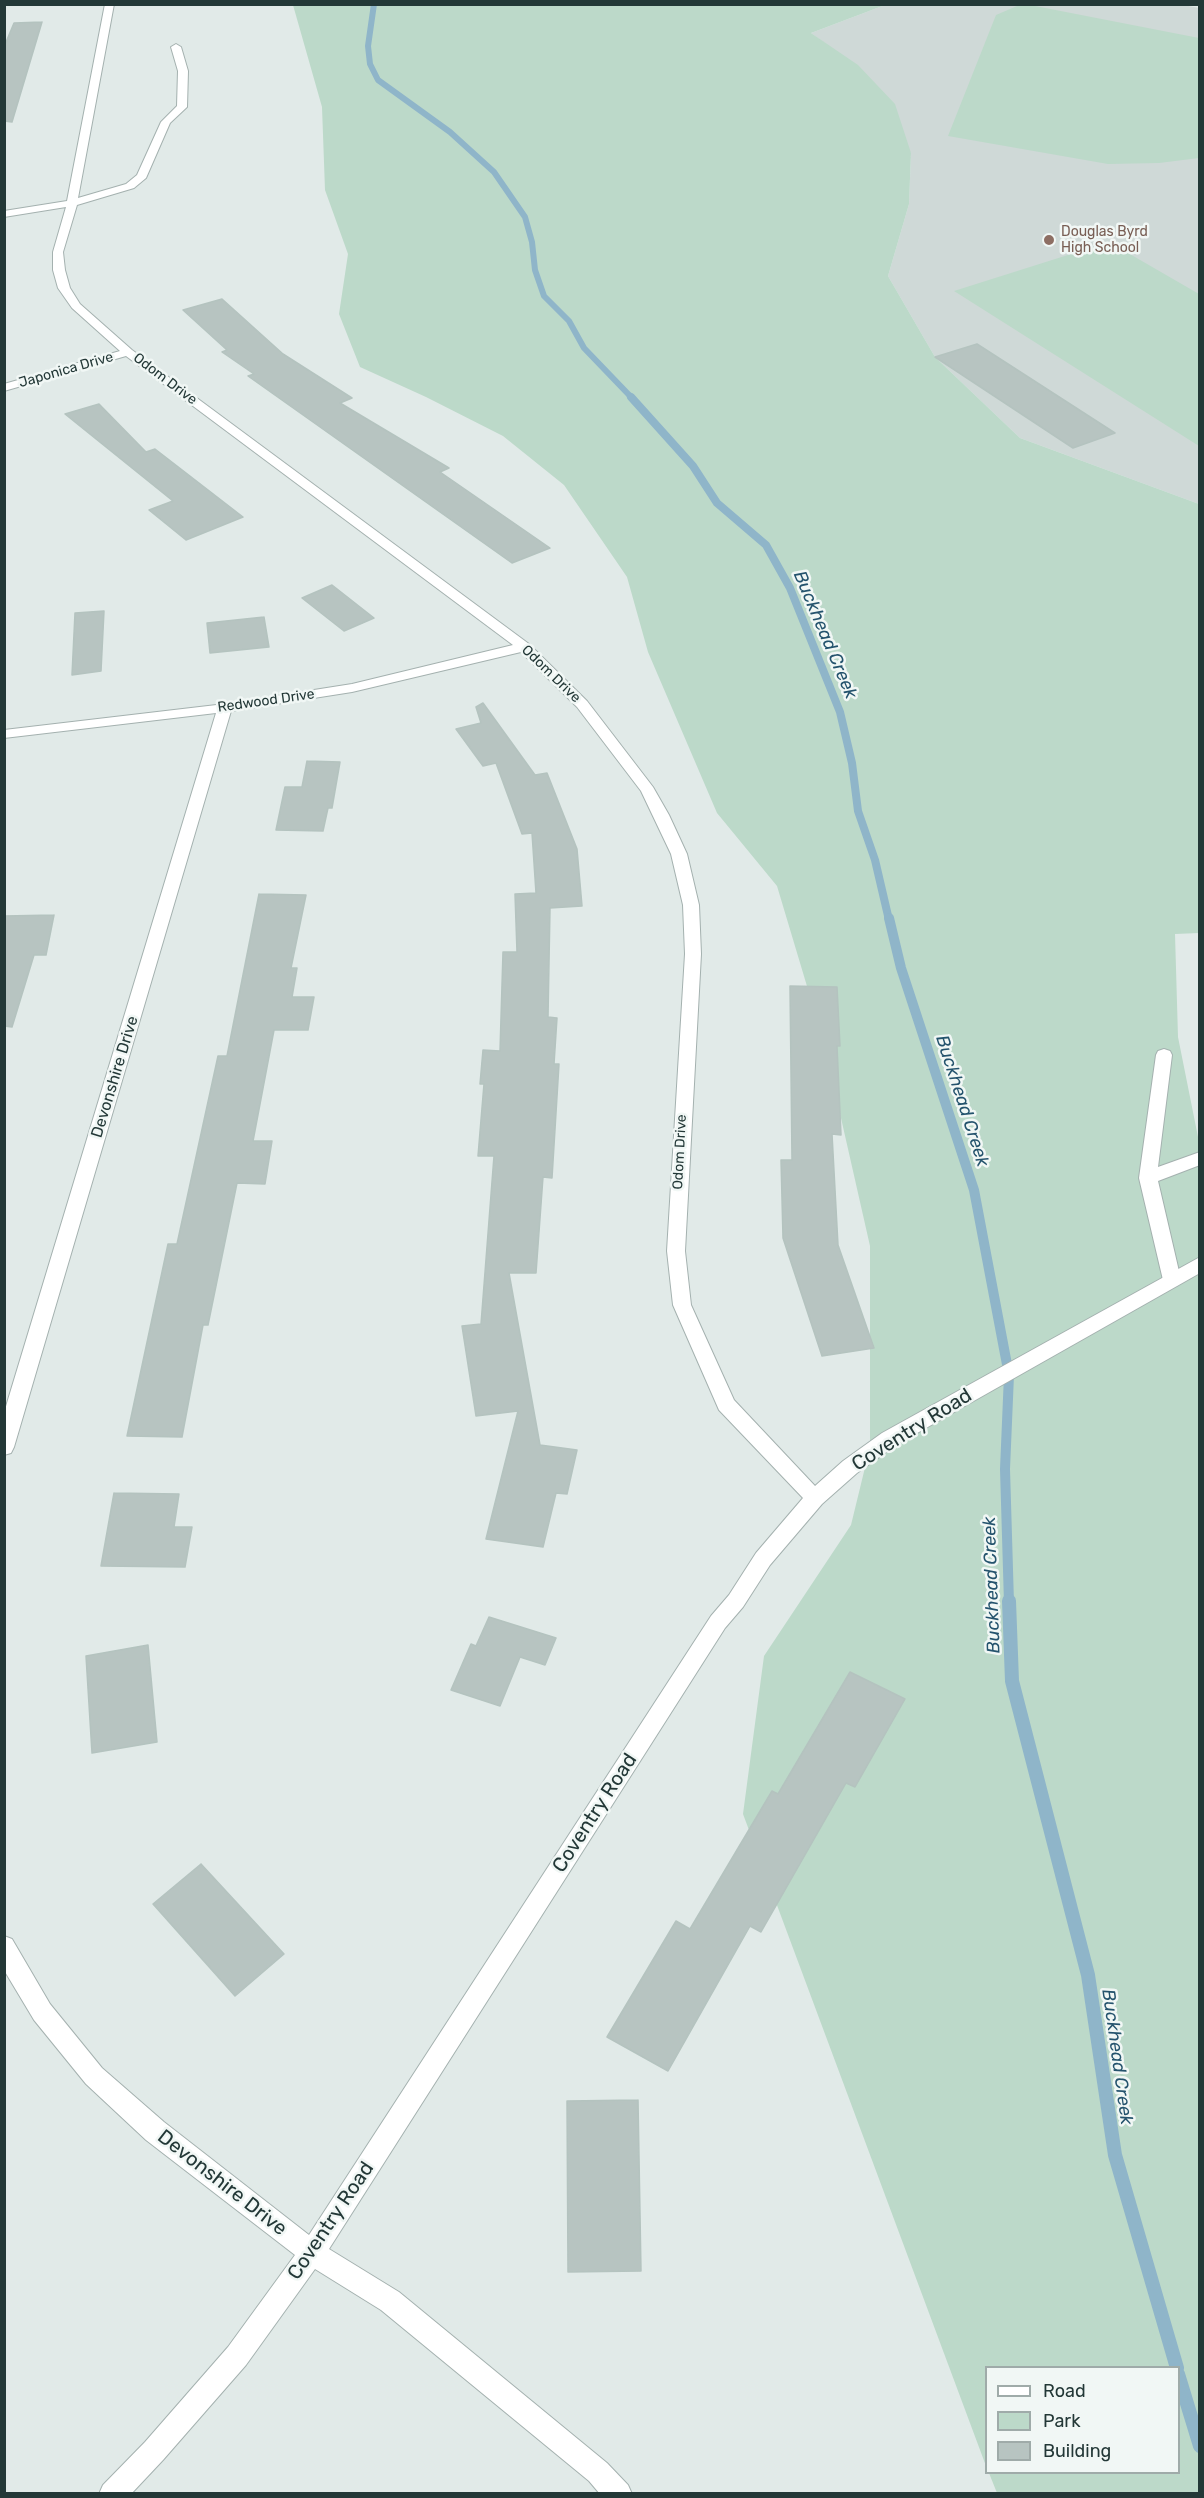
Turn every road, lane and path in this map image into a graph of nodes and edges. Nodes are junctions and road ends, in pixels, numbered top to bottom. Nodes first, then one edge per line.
1 (110, 4) edge
2 (176, 47) dead end
3 (72, 203) junction
4 (4, 214) edge
5 (128, 352) junction
6 (4, 388) edge
7 (524, 647) junction
8 (225, 708) junction
9 (4, 734) edge
10 (1164, 1055) dead end
11 (1200, 1158) edge
12 (1148, 1178) junction
13 (1200, 1264) edge
14 (1172, 1280) junction
15 (4, 1447) edge
16 (815, 1498) junction
17 (4, 1947) edge
18 (312, 2253) junction
19 (112, 2493) edge
20 (619, 2493) edge

1 - 3 street, Odom Drive
2 - 3 street
3 - 4 street
3 - 5 street, Odom Drive
5 - 6 street, Japonica Drive
5 - 7 street, Odom Drive
7 - 8 street, Redwood Drive
7 - 16 street, Odom Drive
8 - 9 street, Redwood Drive
8 - 15 street, Devonshire Drive
10 - 12 street
11 - 12 street
12 - 14 street
13 - 14 street, Coventry Road
14 - 16 street, Coventry Road
16 - 18 street, Coventry Road
17 - 18 street, Devonshire Drive
18 - 19 street, Coventry Road
18 - 20 street, Devonshire Drive

